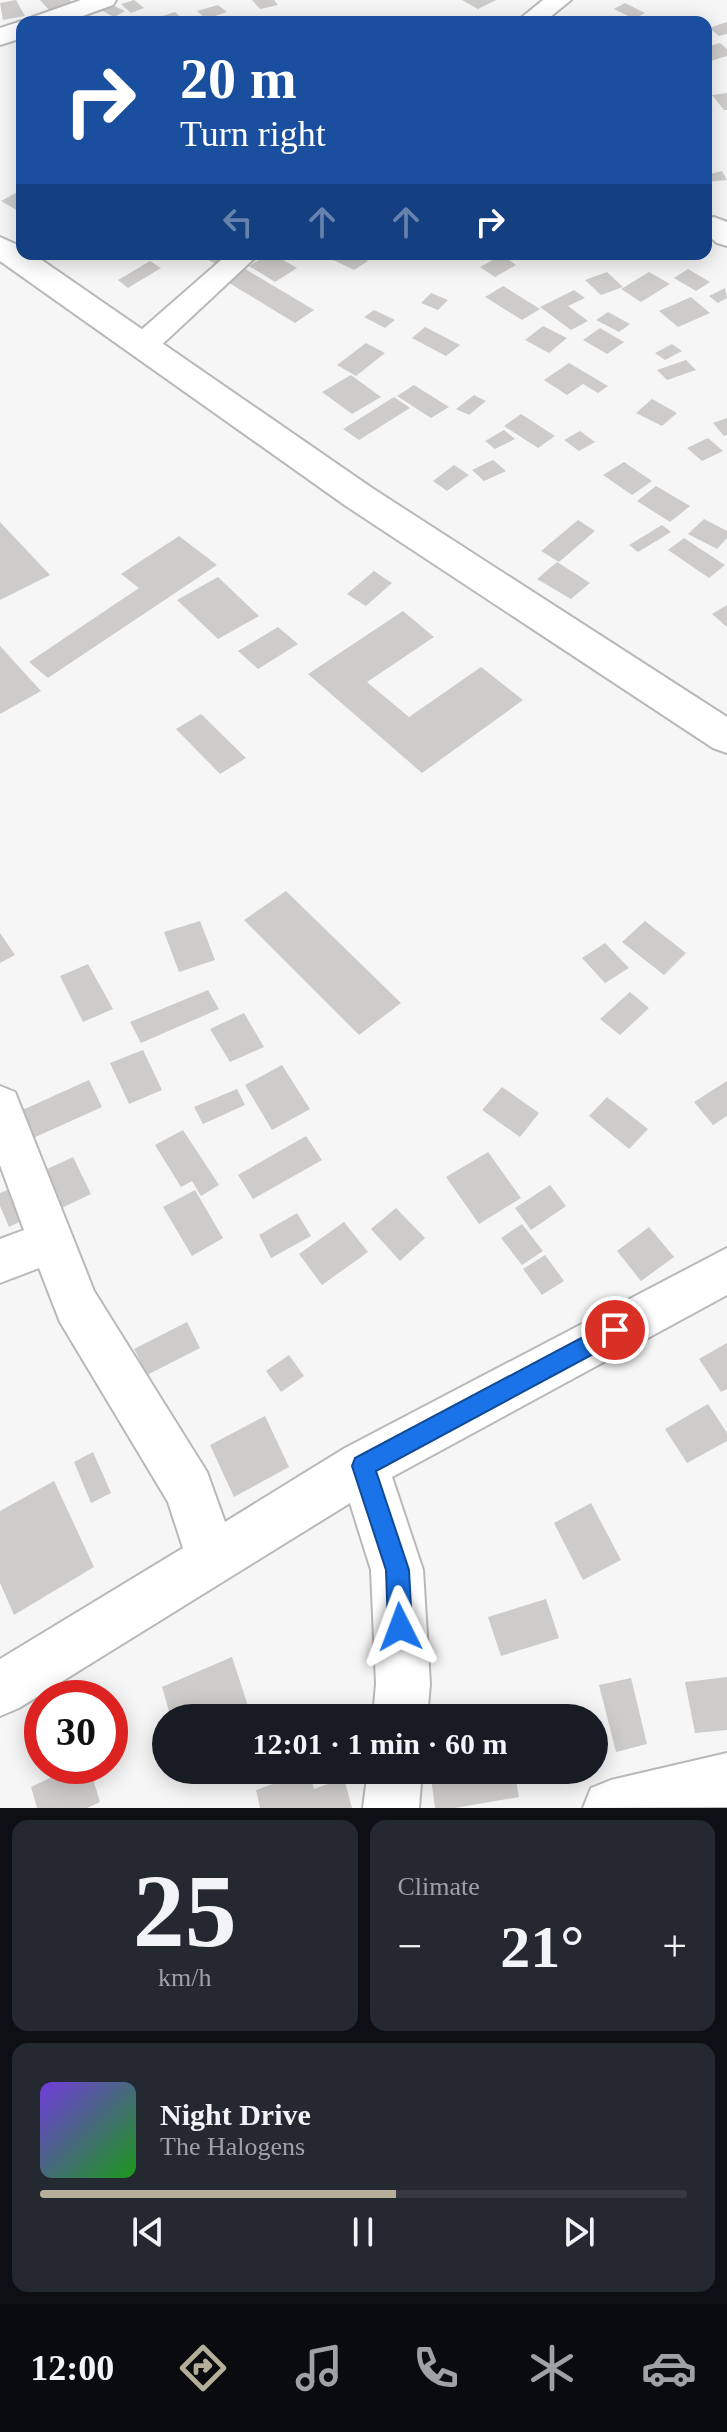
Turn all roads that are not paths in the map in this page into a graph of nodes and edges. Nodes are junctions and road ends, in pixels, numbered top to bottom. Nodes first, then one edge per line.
1 (104, 0) edge
2 (559, 0) edge
3 (59, 16) edge
4 (536, 16) edge
5 (21, 260) edge
6 (238, 260) edge
7 (144, 344) junction
8 (726, 734) edge
9 (0, 1106) edge
10 (51, 1242) junction
11 (0, 1261) edge
12 (727, 1270) edge
13 (363, 1466) junction
14 (212, 1559) junction
15 (0, 1689) edge
16 (401, 1704) edge
17 (394, 1784) edge
18 (723, 1791) edge
19 (391, 1808) edge
20 (611, 1808) edge

1 - 3 street
2 - 4 street
5 - 7 street
6 - 7 street
7 - 8 street
9 - 10 street
10 - 11 street
10 - 14 street
12 - 13 street
13 - 14 street
13 - 16 street
14 - 15 street
17 - 19 street
18 - 20 street

